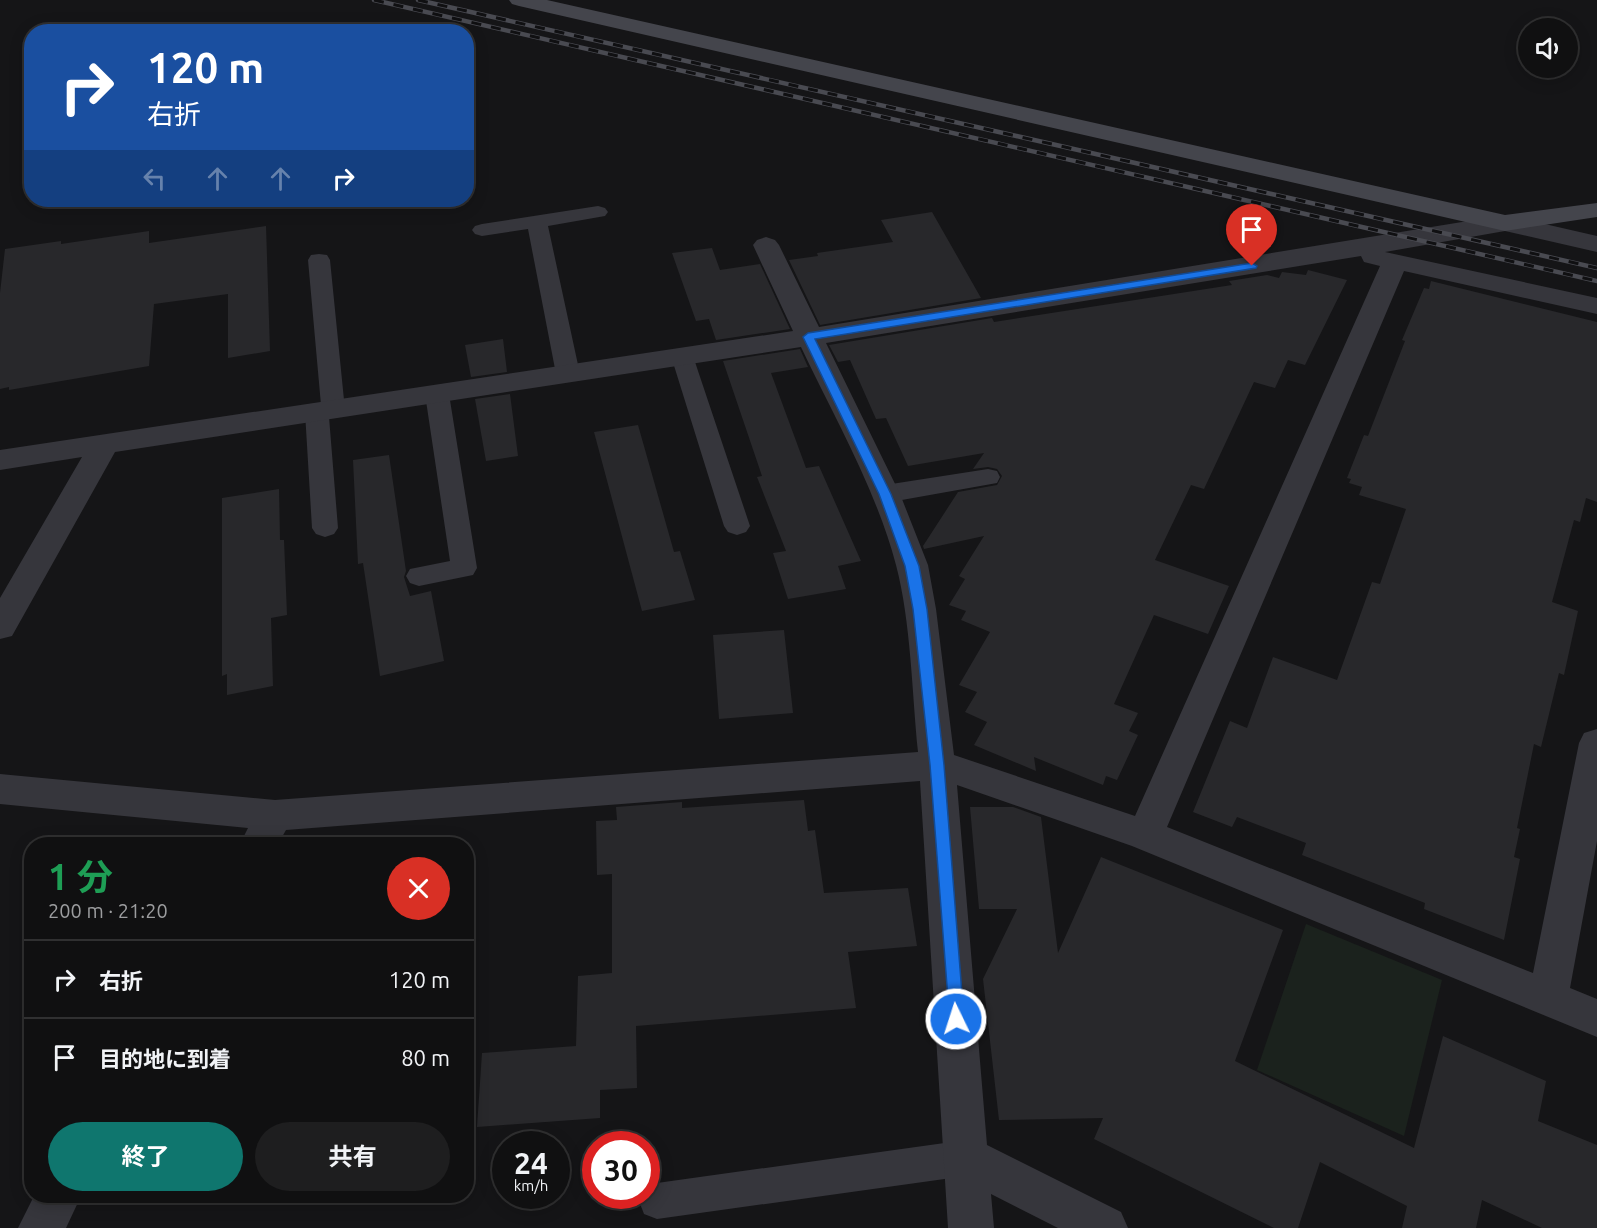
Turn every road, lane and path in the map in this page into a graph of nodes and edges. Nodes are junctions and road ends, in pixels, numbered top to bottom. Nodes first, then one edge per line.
1 (519, 0) edge
2 (1597, 210) edge
3 (598, 212) dead end
4 (537, 221) junction
5 (1505, 223) junction
6 (482, 230) dead end
7 (1597, 244) edge
8 (766, 245) dead end
9 (1345, 251) junction
10 (319, 260) dead end
11 (1395, 261) junction
12 (1597, 306) edge
13 (808, 337) junction
14 (682, 356) junction
15 (568, 374) junction
16 (437, 394) junction
17 (325, 411) junction
18 (105, 444) junction
19 (0, 460) edge
20 (988, 477) dead end
21 (885, 494) junction
22 (737, 526) dead end
23 (326, 528) dead end
24 (419, 576) dead end
25 (0, 627) edge
26 (1597, 743) edge
27 (937, 765) junction
28 (0, 789) edge
29 (267, 830) edge
30 (1145, 835) junction
31 (1548, 998) junction
32 (1597, 1018) edge
33 (966, 1158) junction
34 (660, 1201) edge
35 (54, 1203) edge
36 (41, 1228) edge
37 (972, 1228) edge
38 (1105, 1228) edge

1 - 5 street
2 - 5 street
3 - 4 lane
4 - 6 lane
4 - 15 lane
5 - 7 street
5 - 9 street
8 - 13 street
9 - 11 street
9 - 13 street
10 - 17 lane
11 - 12 street
11 - 30 street
13 - 14 street
13 - 21 street
14 - 15 street
14 - 22 lane
15 - 16 street
16 - 17 street
16 - 24 lane
17 - 18 street
17 - 23 lane
18 - 19 street
18 - 25 street
20 - 21 lane
21 - 27 street
26 - 31 street
27 - 29 street
27 - 30 street
27 - 33 street
28 - 29 street
30 - 31 street
31 - 32 street
33 - 34 lane
33 - 37 street
33 - 38 street
35 - 36 street

